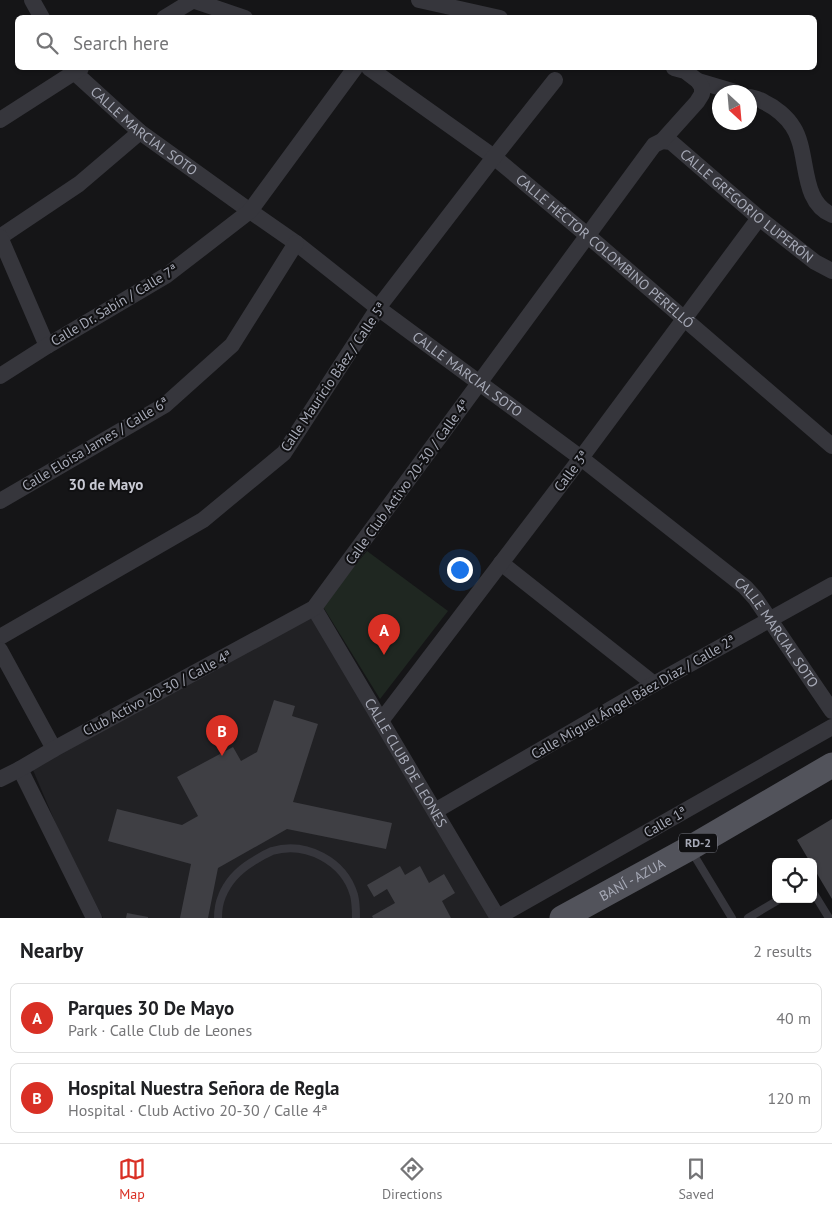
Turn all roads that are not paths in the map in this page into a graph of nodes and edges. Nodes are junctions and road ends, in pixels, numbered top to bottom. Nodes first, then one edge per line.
1 (32, 0) edge
2 (192, 0) edge
3 (419, 0) edge
4 (40, 15) edge
5 (169, 15) edge
6 (236, 15) edge
7 (486, 15) edge
8 (75, 70) edge
9 (77, 70) edge
10 (355, 70) edge
11 (372, 70) edge
12 (681, 70) edge
13 (555, 80) dead end
14 (698, 81) junction
15 (712, 85) edge
16 (757, 99) edge
17 (0, 120) edge
18 (140, 132) junction
19 (662, 141) junction
20 (494, 157) junction
21 (250, 211) junction
22 (832, 215) edge
23 (759, 218) junction
24 (587, 235) junction
25 (0, 237) edge
26 (296, 243) junction
27 (832, 271) edge
28 (378, 308) junction
29 (684, 319) junction
30 (47, 346) junction
31 (0, 376) edge
32 (479, 383) junction
33 (832, 446) edge
34 (581, 458) junction
35 (0, 500) edge
36 (501, 563) junction
37 (832, 585) edge
38 (314, 608) junction
39 (770, 620) junction
40 (0, 637) edge
41 (0, 650) edge
42 (654, 684) junction
43 (832, 711) edge
44 (381, 721) junction
45 (832, 727) edge
46 (54, 748) junction
47 (832, 765) edge
48 (20, 769) junction
49 (0, 779) edge
50 (434, 811) junction
51 (690, 848) junction
52 (817, 898) edge
53 (773, 903) edge
54 (565, 917) edge
55 (94, 918) edge
56 (218, 918) edge
57 (356, 918) edge
58 (498, 918) edge
59 (732, 918) edge
60 (748, 918) edge
61 (829, 918) edge

1 - 4 street
2 - 5 street
2 - 6 street
3 - 7 street
8 - 17 street
9 - 18 street, CALLE MARCIAL SOTO
10 - 21 street, Calle Dr. Sabín / Calle 7ª
11 - 20 street, CALLE HÉCTOR COLOMBINO PERELLÓ
12 - 14 street
13 - 20 street, Calle Mauricio Báez / Calle 5ª
14 - 15 street
14 - 19 street, Calle Club Activo 20-30 / Calle 4ª
16 - 22 street
18 - 21 street, CALLE MARCIAL SOTO
18 - 25 street
19 - 23 street, CALLE GREGORIO LUPERÓN
19 - 24 street, Calle Club Activo 20-30 / Calle 4ª
20 - 24 street, CALLE HÉCTOR COLOMBINO PERELLÓ
20 - 28 street, Calle Mauricio Báez / Calle 5ª
21 - 26 street, CALLE MARCIAL SOTO
21 - 30 street, Calle Dr. Sabín / Calle 7ª
23 - 27 street, CALLE GREGORIO LUPERÓN
23 - 29 street, Calle 3ª
24 - 29 street, CALLE HÉCTOR COLOMBINO PERELLÓ
24 - 32 street, Calle Club Activo 20-30 / Calle 4ª
25 - 30 street
26 - 28 street, CALLE MARCIAL SOTO
26 - 35 street, Calle Eloisa James / Calle 6ª
28 - 32 street, CALLE MARCIAL SOTO
28 - 40 street, Calle Mauricio Báez / Calle 5ª
29 - 33 street, CALLE HÉCTOR COLOMBINO PERELLÓ
29 - 34 street, Calle 3ª
30 - 31 street, Calle Dr. Sabín / Calle 7ª
32 - 34 street, CALLE MARCIAL SOTO
32 - 38 street, Calle Club Activo 20-30 / Calle 4ª
34 - 36 street, Calle 3ª
34 - 39 street, CALLE MARCIAL SOTO
36 - 42 street
36 - 44 street, Calle 3ª
37 - 39 street, Calle Miguel Ángel Báez Díaz / Calle 2ª
38 - 44 street, CALLE CLUB DE LEONES
38 - 46 street, Club Activo 20-30 / Calle 4ª
39 - 42 street, Calle Miguel Ángel Báez Díaz / Calle 2ª
39 - 43 street, CALLE MARCIAL SOTO
41 - 46 street
42 - 50 street, Calle Miguel Ángel Báez Díaz / Calle 2ª
44 - 50 street, CALLE CLUB DE LEONES
45 - 58 street, Calle 1ª
46 - 48 street, Club Activo 20-30 / Calle 4ª
47 - 51 main road, BANÍ - AZUA / RD-2
48 - 49 street, Club Activo 20-30 / Calle 4ª
48 - 55 street
50 - 58 street, CALLE CLUB DE LEONES
51 - 54 main road, BANÍ - AZUA / RD-2
51 - 59 lane
52 - 61 lane
53 - 60 lane
56 - 57 lane

